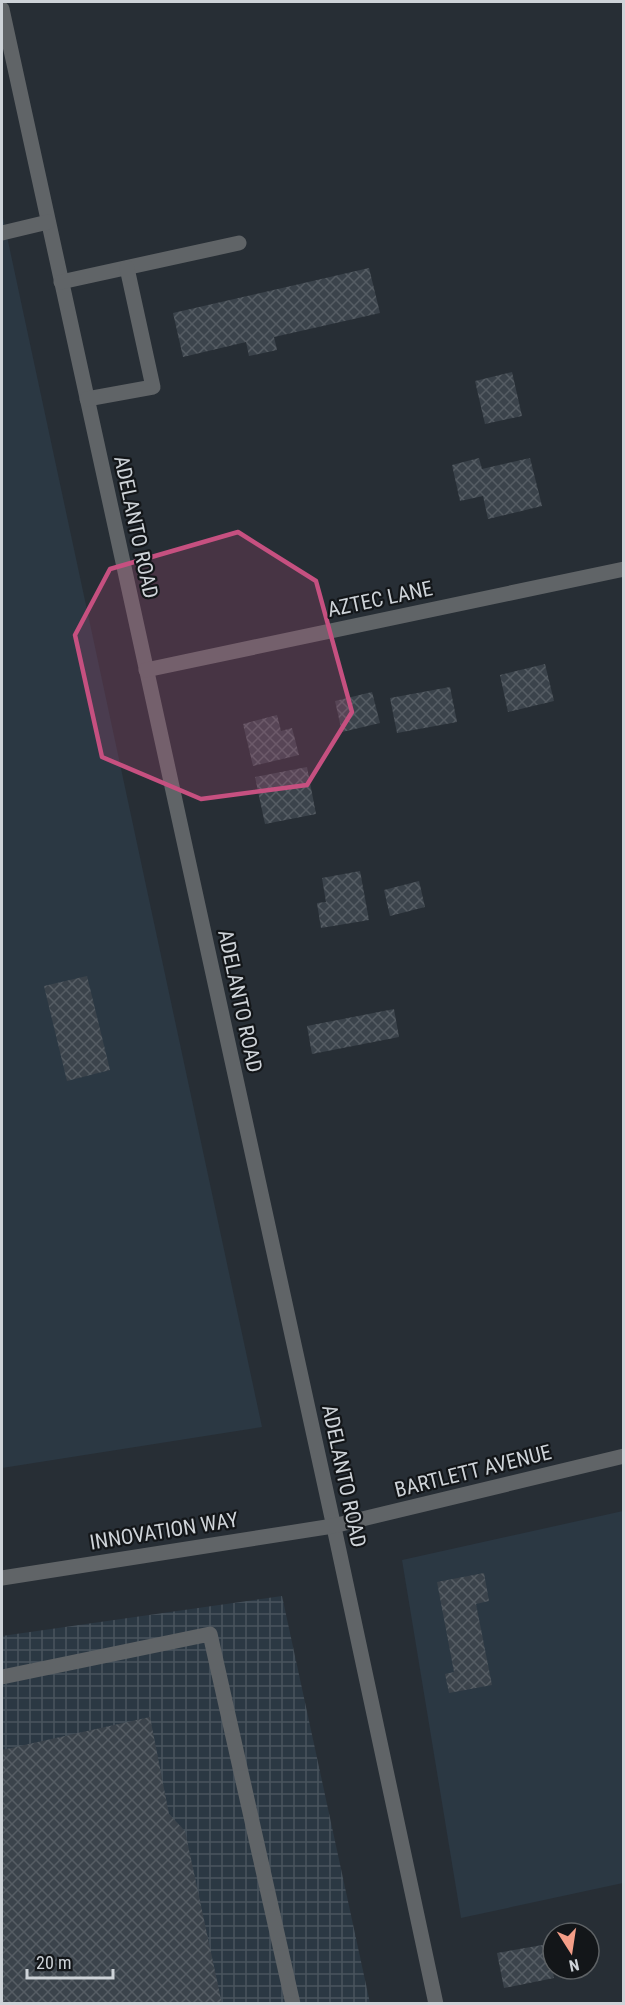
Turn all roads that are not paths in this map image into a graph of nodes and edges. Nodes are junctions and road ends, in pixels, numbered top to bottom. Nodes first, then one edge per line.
1 (2, 9) edge
2 (48, 222) junction
3 (2, 232) edge
4 (239, 243) dead end
5 (127, 268) junction
6 (61, 282) junction
7 (87, 399) junction
8 (624, 569) edge
9 (146, 670) junction
10 (624, 1456) edge
11 (333, 1526) junction
12 (2, 1578) edge
13 (2, 1677) edge
14 (292, 2004) edge
15 (435, 2004) edge

1 - 2 street, ADELANTO ROAD
2 - 3 street
2 - 6 street, ADELANTO ROAD
4 - 5 street
5 - 6 street
5 - 7 street
6 - 7 street, ADELANTO ROAD
7 - 9 street, ADELANTO ROAD
8 - 9 street, AZTEC LANE
9 - 11 street, ADELANTO ROAD
10 - 11 street, BARTLETT AVENUE
11 - 12 street, INNOVATION WAY
11 - 15 street, ADELANTO ROAD
13 - 14 street

